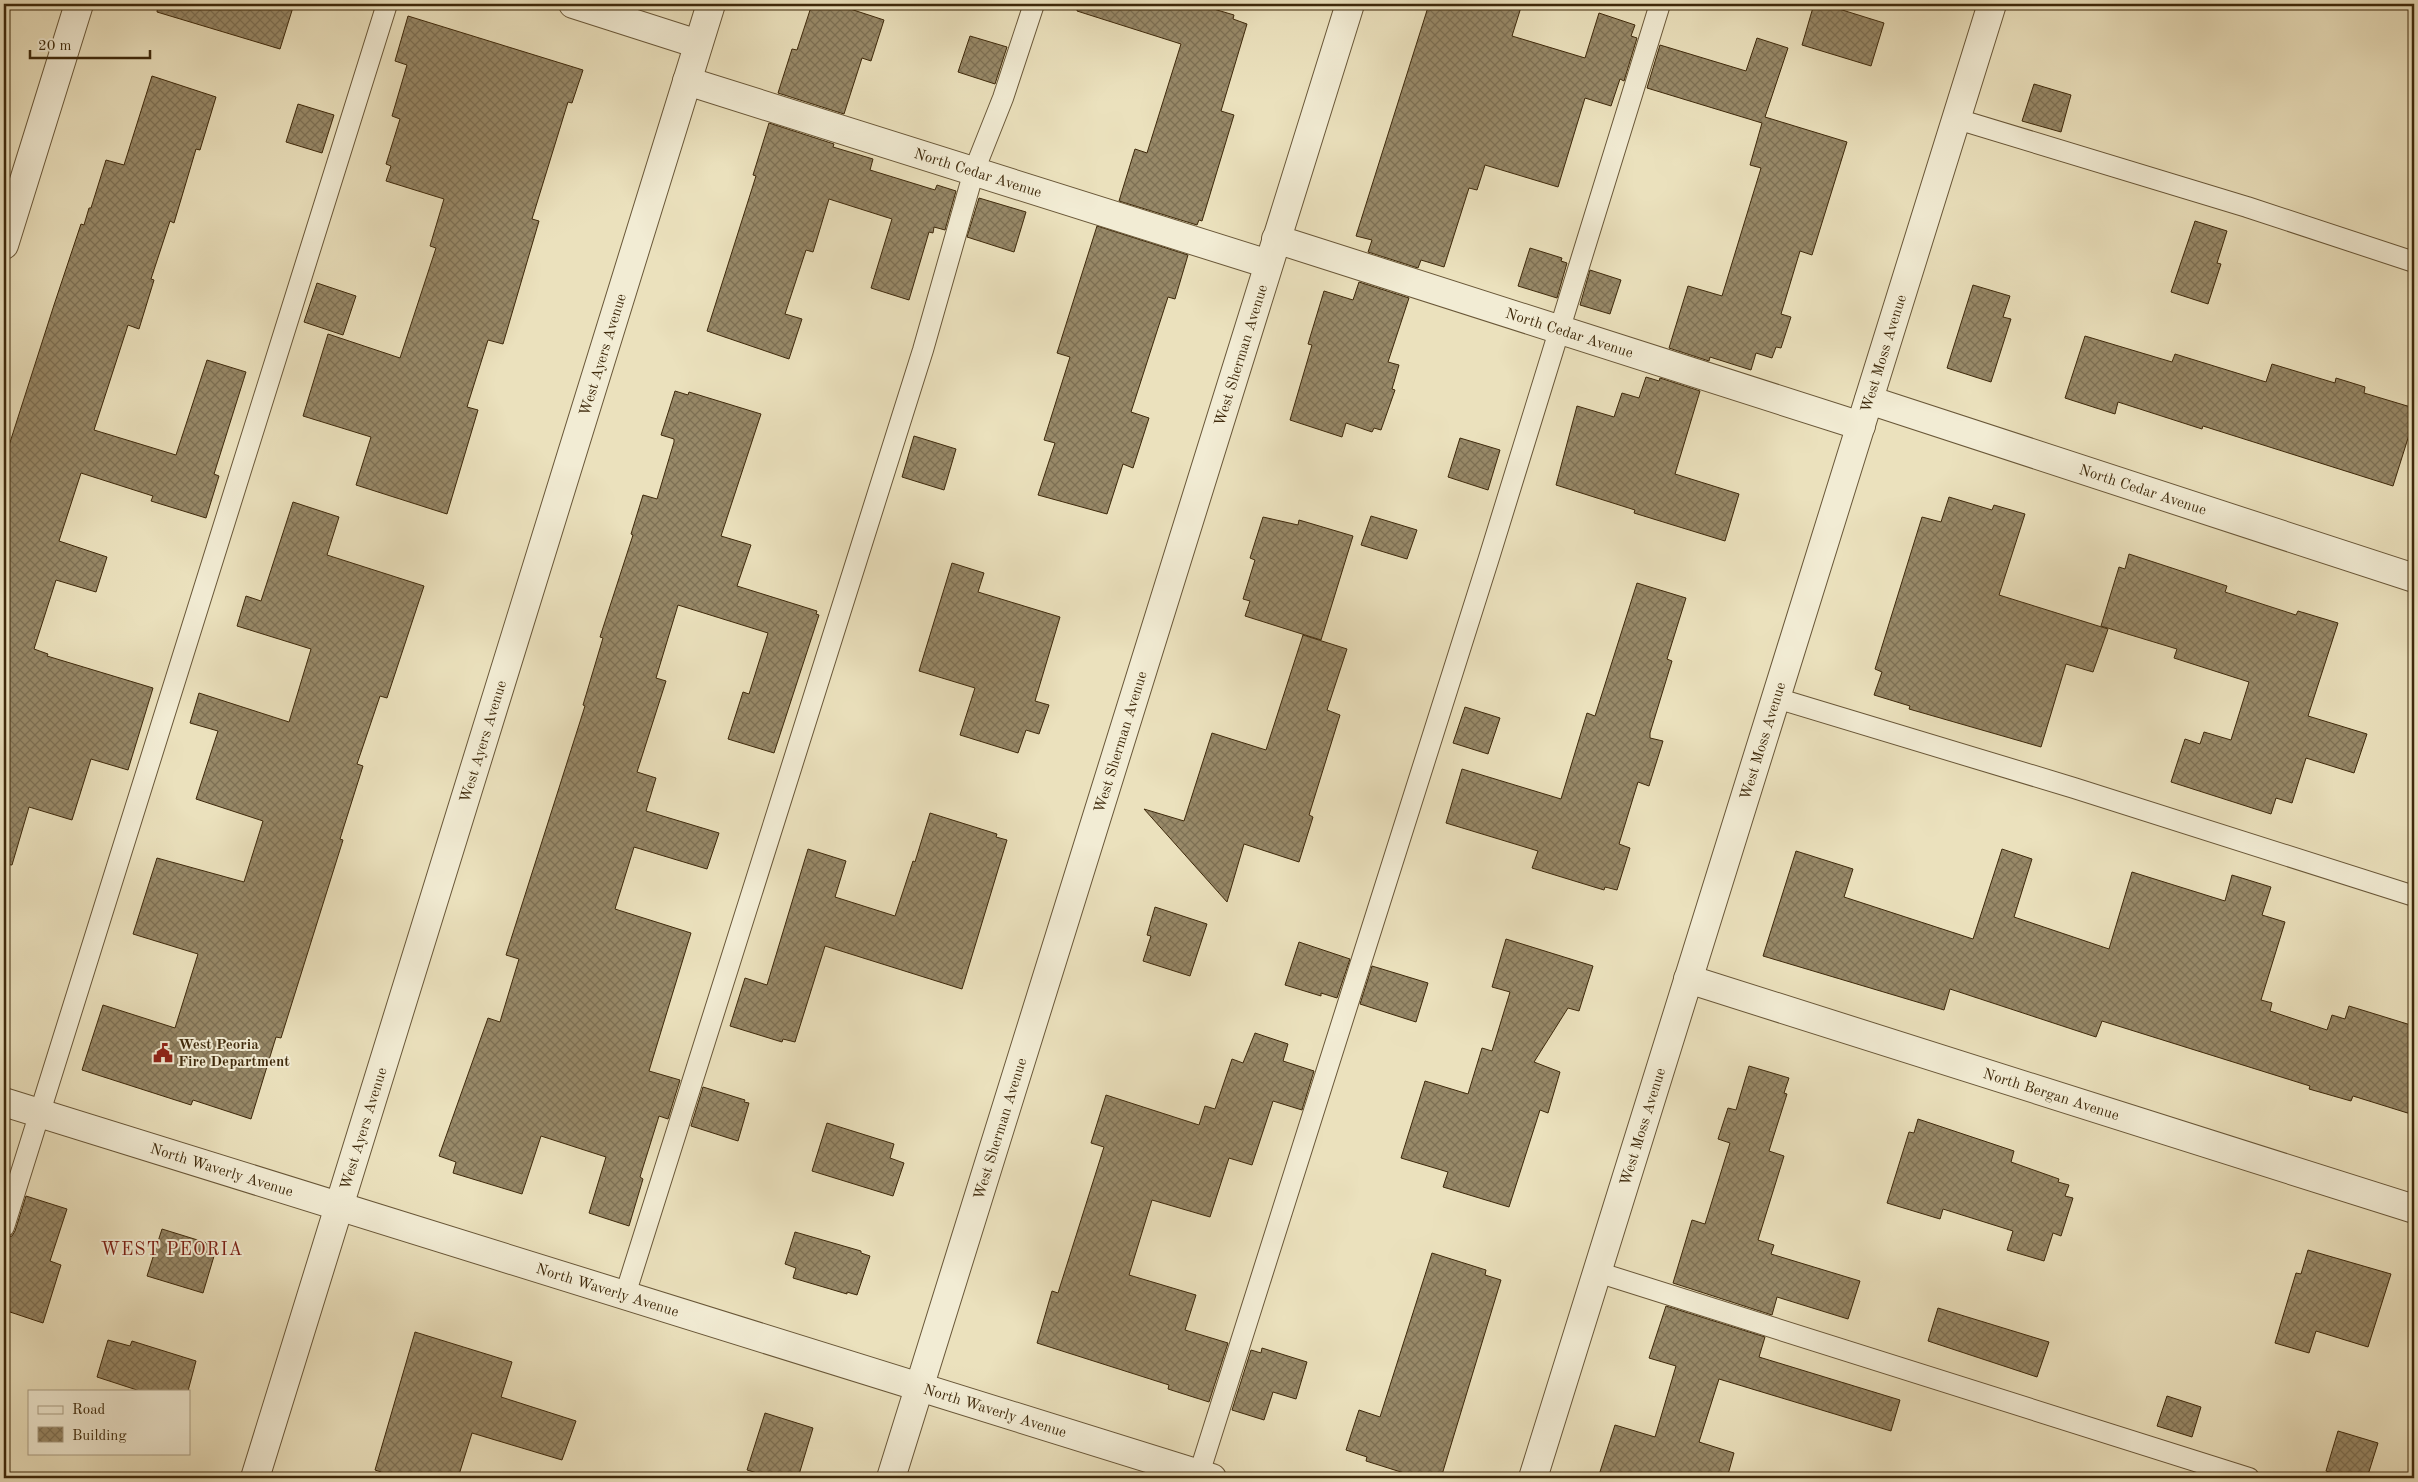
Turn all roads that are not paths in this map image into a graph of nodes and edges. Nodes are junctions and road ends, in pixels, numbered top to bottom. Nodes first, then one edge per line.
1 (79, 4) edge
2 (387, 4) edge
3 (573, 4) edge
4 (711, 4) edge
5 (1034, 4) edge
6 (1350, 4) edge
7 (1660, 4) edge
8 (1992, 4) edge
9 (698, 44) junction
10 (687, 81) junction
11 (1957, 119) junction
12 (974, 171) junction
13 (4, 245) edge
14 (1272, 252) junction
15 (2414, 262) edge
16 (1559, 330) junction
17 (1869, 400) junction
18 (1861, 426) junction
19 (2414, 578) edge
20 (1776, 698) junction
21 (2414, 896) edge
22 (1688, 979) junction
23 (4, 1102) edge
24 (40, 1113) junction
25 (340, 1207) junction
26 (2414, 1209) edge
27 (4, 1227) edge
28 (1597, 1272) junction
29 (625, 1295) junction
30 (920, 1386) junction
31 (1205, 1476) edge
32 (255, 1478) edge
33 (891, 1478) edge
34 (1533, 1478) edge
35 (2249, 1478) edge

1 - 13 street
2 - 24 lane
3 - 9 street
4 - 9 street, West Ayers Avenue
5 - 12 lane
6 - 14 street, West Sherman Avenue
7 - 16 lane
8 - 11 street, West Moss Avenue
9 - 10 street, West Ayers Avenue
10 - 12 street, North Cedar Avenue
10 - 25 street, West Ayers Avenue
11 - 15 lane
11 - 17 street, West Moss Avenue
12 - 14 street, North Cedar Avenue
12 - 29 lane
14 - 16 street, North Cedar Avenue
14 - 30 street, West Sherman Avenue
16 - 18 street, North Cedar Avenue
16 - 31 lane
17 - 18 street, West Moss Avenue
17 - 19 street, North Cedar Avenue
18 - 20 street, West Moss Avenue
20 - 21 lane
20 - 22 street, West Moss Avenue
22 - 26 street, North Bergan Avenue
22 - 28 street, West Moss Avenue
23 - 24 street, North Waverly Avenue
24 - 25 street, North Waverly Avenue
24 - 27 lane
25 - 29 street, North Waverly Avenue
25 - 32 street, West Ayers Avenue
28 - 34 street, West Moss Avenue
28 - 35 lane
29 - 30 street, North Waverly Avenue
30 - 31 street, North Waverly Avenue
30 - 33 street, West Sherman Avenue

